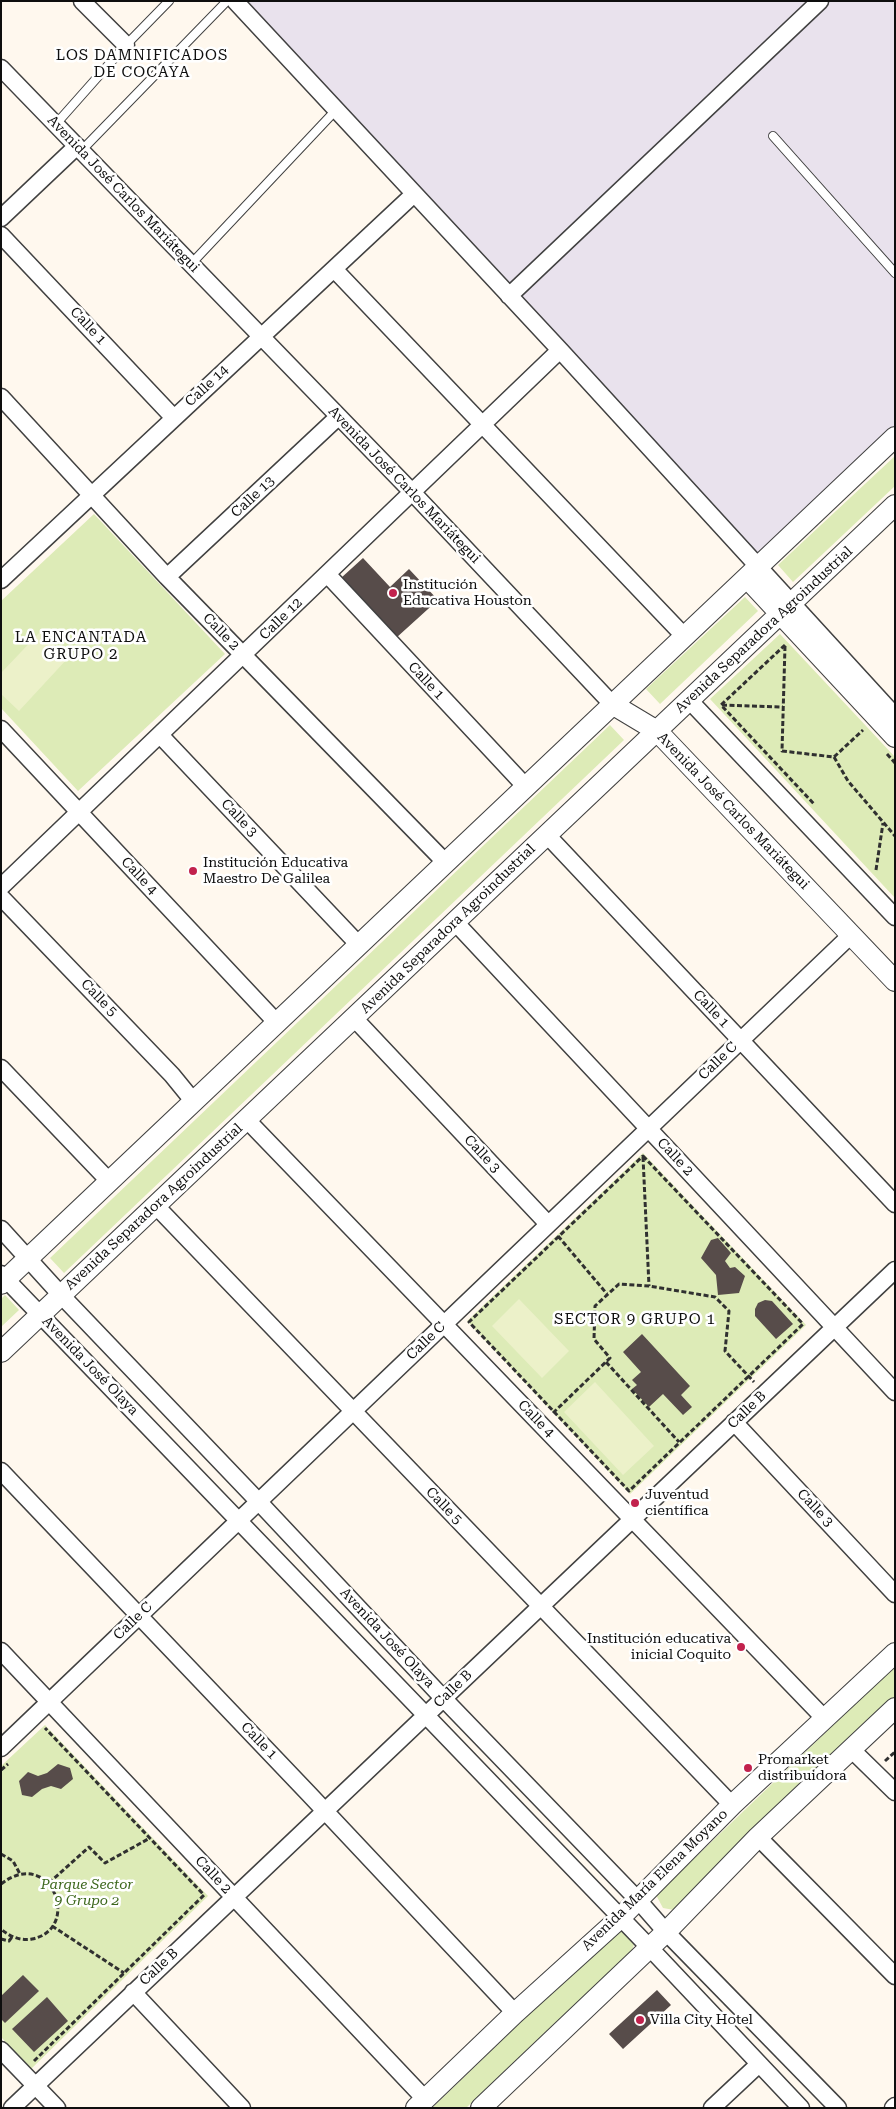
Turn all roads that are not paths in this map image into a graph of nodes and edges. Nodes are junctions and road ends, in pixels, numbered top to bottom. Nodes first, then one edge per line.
1 (82, 1) edge
2 (169, 1) edge
3 (227, 1) edge
4 (235, 1) edge
5 (820, 1) edge
6 (126, 45) junction
7 (1, 68) edge
8 (336, 110) junction
9 (56, 124) junction
10 (773, 136) dead end
11 (79, 148) junction
12 (414, 194) junction
13 (1, 218) edge
14 (1, 235) edge
15 (191, 264) junction
16 (334, 269) junction
17 (895, 273) edge
18 (509, 296) junction
19 (261, 336) junction
20 (560, 350) junction
21 (1, 397) edge
22 (338, 417) junction
23 (174, 418) junction
24 (482, 424) junction
25 (895, 436) edge
26 (412, 492) junction
27 (92, 495) junction
28 (895, 505) edge
29 (753, 572) junction
30 (4, 573) edge
31 (327, 574) junction
32 (167, 577) junction
33 (786, 608) junction
34 (685, 637) junction
35 (243, 655) junction
36 (689, 700) junction
37 (612, 704) junction
38 (888, 727) edge
39 (1, 729) edge
40 (657, 731) junction
41 (160, 735) junction
42 (526, 788) junction
43 (79, 812) junction
44 (547, 835) junction
45 (446, 863) junction
46 (1, 887) edge
47 (1, 897) edge
48 (895, 917) edge
49 (455, 922) junction
50 (851, 935) junction
51 (359, 945) junction
52 (895, 981) edge
53 (354, 1018) junction
54 (277, 1023) junction
55 (740, 1040) junction
56 (1, 1068) edge
57 (194, 1102) junction
58 (247, 1120) junction
59 (648, 1128) junction
60 (109, 1181) junction
61 (895, 1204) edge
62 (156, 1206) junction
63 (1, 1229) edge
64 (554, 1230) junction
65 (29, 1258) junction
66 (895, 1270) edge
67 (3, 1279) edge
68 (61, 1295) junction
69 (41, 1314) junction
70 (444, 1324) junction
71 (834, 1327) junction
72 (1, 1352) edge
73 (895, 1392) edge
74 (353, 1411) junction
75 (734, 1422) junction
76 (1, 1471) edge
77 (258, 1501) junction
78 (632, 1519) junction
79 (239, 1520) junction
80 (895, 1594) edge
81 (540, 1606) junction
82 (139, 1616) junction
83 (1, 1651) edge
84 (895, 1653) edge
85 (443, 1698) junction
86 (49, 1702) junction
87 (895, 1708) edge
88 (425, 1716) junction
89 (825, 1718) junction
90 (852, 1749) junction
91 (8, 1753) edge
92 (895, 1792) edge
93 (732, 1805) junction
94 (324, 1811) junction
95 (758, 1837) junction
96 (234, 1897) junction
97 (638, 1900) junction
98 (620, 1918) junction
99 (666, 1932) junction
100 (649, 1946) junction
101 (895, 1976) edge
102 (133, 1992) junction
103 (515, 2013) junction
104 (1, 2050) edge
105 (759, 2064) junction
106 (35, 2086) junction
107 (420, 2103) edge
108 (12, 2108) edge
109 (57, 2108) edge
110 (242, 2108) edge
111 (481, 2108) edge
112 (712, 2108) edge
113 (801, 2108) edge
114 (838, 2108) edge

1 - 6 street
2 - 6 lane
3 - 11 lane
4 - 8 street
5 - 18 street
6 - 9 lane
7 - 9 street, Avenida José Carlos Mariátegui
8 - 12 street
8 - 15 lane
9 - 11 street, Avenida José Carlos Mariátegui
10 - 17 lane
11 - 13 street
11 - 15 street, Avenida José Carlos Mariátegui
12 - 16 street, Calle 14
12 - 18 street
14 - 23 street, Calle 1
15 - 19 street, Avenida José Carlos Mariátegui
16 - 19 street, Calle 14
16 - 24 street
18 - 20 street
19 - 22 street, Avenida José Carlos Mariátegui
19 - 23 street, Calle 14
20 - 24 street, Calle 12
20 - 29 street
21 - 27 street, Calle 2
22 - 26 street, Avenida José Carlos Mariátegui
22 - 32 street, Calle 13
23 - 27 street, Calle 14
24 - 26 street, Calle 12
24 - 34 street
25 - 29 street
26 - 31 street, Calle 12
26 - 37 street, Avenida José Carlos Mariátegui
27 - 30 street, Calle 14
27 - 32 street, Calle 2
28 - 33 street, Avenida Separadora Agroindustrial
29 - 33 street
29 - 34 street
31 - 35 street, Calle 12
31 - 42 street, Calle 1
32 - 35 street, Calle 2
33 - 36 street, Avenida Separadora Agroindustrial
33 - 38 street
33 - 38 street
34 - 37 street
35 - 41 street, Calle 12
35 - 45 street, Calle 2
36 - 40 street, Avenida Separadora Agroindustrial
36 - 48 street
37 - 40 street, Avenida José Carlos Mariátegui
37 - 42 street
39 - 43 street, Calle 4
40 - 44 street, Avenida Separadora Agroindustrial
40 - 50 street, Avenida José Carlos Mariátegui
41 - 43 street, Calle 12
41 - 51 street, Calle 3
42 - 45 street
43 - 46 street, Calle 12
43 - 54 street, Calle 4
44 - 49 street, Avenida Separadora Agroindustrial
44 - 55 street, Calle 1
45 - 51 street
47 - 57 street, Calle 5
49 - 53 street, Avenida Separadora Agroindustrial
49 - 59 street, Calle 2
50 - 52 street, Avenida José Carlos Mariátegui
50 - 55 street, Calle C
51 - 54 street
53 - 58 street, Avenida Separadora Agroindustrial
53 - 64 street, Calle 3
54 - 57 street
55 - 59 street, Calle C
55 - 61 street, Calle 1
56 - 60 street
57 - 60 street
58 - 62 street, Avenida Separadora Agroindustrial
58 - 70 street, Calle 4
59 - 64 street, Calle C
59 - 71 street, Calle 2
60 - 65 street
62 - 68 street, Avenida Separadora Agroindustrial
62 - 74 street, Calle 5
63 - 65 street, Avenida José Olaya
64 - 70 street, Calle C
65 - 67 street
65 - 68 street, Avenida José Olaya
66 - 71 street, Calle B
67 - 69 street, Avenida José Olaya
68 - 69 street, Avenida Separadora Agroindustrial
68 - 77 street, Avenida José Olaya
69 - 72 street, Avenida Separadora Agroindustrial
69 - 79 street, Avenida José Olaya
70 - 74 street, Calle C
70 - 78 street, Calle 4
71 - 73 street, Calle 2
71 - 75 street, Calle B
74 - 77 street, Calle C
74 - 81 street, Calle 5
75 - 78 street, Calle B
75 - 80 street, Calle 3
76 - 82 street, Calle 1
77 - 79 street, Calle C
77 - 85 street, Avenida José Olaya
78 - 81 street, Calle B
78 - 89 street, Calle 4
79 - 82 street, Calle C
79 - 88 street, Avenida José Olaya
81 - 85 street, Calle B
81 - 93 street, Calle 5
82 - 86 street, Calle C
82 - 94 street, Calle 1
83 - 86 street, Calle 2
84 - 89 street, Avenida María Elena Moyano
85 - 88 street, Calle B
85 - 97 street, Avenida José Olaya
86 - 91 street, Calle C
86 - 96 street, Calle 2
87 - 90 street
88 - 94 street, Calle B
88 - 98 street, Avenida José Olaya
89 - 93 street, Avenida María Elena Moyano
90 - 92 street
90 - 95 street
93 - 97 street, Avenida María Elena Moyano
94 - 96 street, Calle B
94 - 103 street, Calle 1
95 - 99 street
95 - 101 street
96 - 102 street, Calle B
96 - 107 street, Calle 2
97 - 98 street, Avenida María Elena Moyano
97 - 99 street, Avenida José Olaya
98 - 100 street, Avenida José Olaya
98 - 103 street, Avenida María Elena Moyano
99 - 100 street
99 - 114 street, Avenida José Olaya
100 - 105 street, Avenida José Olaya
100 - 111 street
102 - 106 street, Calle B
102 - 110 street
103 - 107 street, Avenida María Elena Moyano
104 - 106 street
105 - 112 street
105 - 113 street, Avenida José Olaya
106 - 108 street, Calle B
106 - 109 street

